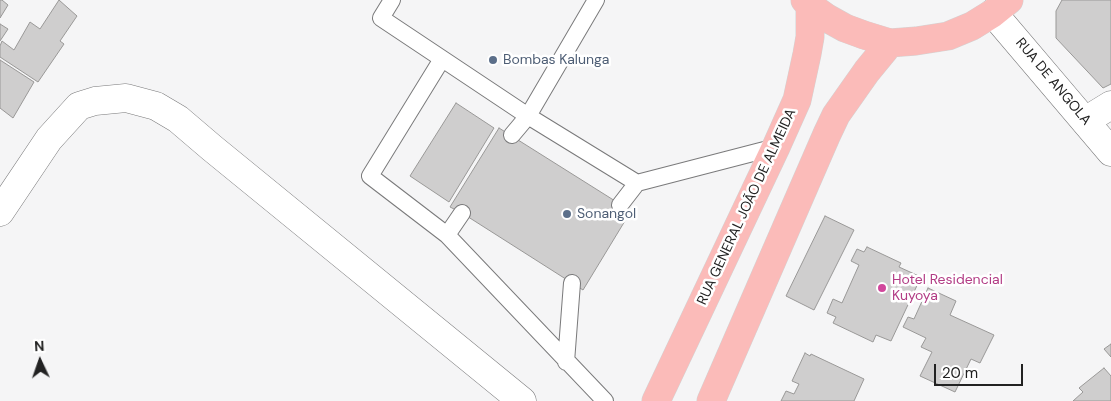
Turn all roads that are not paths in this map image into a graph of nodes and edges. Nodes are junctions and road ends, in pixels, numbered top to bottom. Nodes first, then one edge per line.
1 (392, 0) edge
2 (596, 0) edge
3 (807, 3) edge
4 (1001, 6) edge
5 (890, 43) junction
6 (442, 60) junction
7 (1111, 105) edge
8 (528, 116) junction
9 (1086, 120) junction
10 (512, 136) dead end
11 (776, 147) junction
12 (1111, 152) edge
13 (637, 183) junction
14 (620, 204) dead end
15 (0, 212) edge
16 (462, 213) dead end
17 (447, 235) junction
18 (572, 283) dead end
19 (566, 362) junction
20 (522, 401) edge
21 (604, 401) edge
22 (656, 401) edge
23 (710, 401) edge

1 - 6 lane
2 - 8 lane
3 - 5 main road
3 - 11 main road, RUA GENERAL JOÃO DE ALMEIDA
4 - 5 main road
4 - 9 street, RUA DE ANGOLA
5 - 23 main road
6 - 8 lane
6 - 17 lane
7 - 9 street
8 - 10 lane
8 - 13 lane
9 - 12 street, RUA DE ANGOLA
11 - 13 lane
11 - 22 main road, RUA GENERAL JOÃO DE ALMEIDA
13 - 14 lane
15 - 20 street
16 - 17 lane
17 - 19 lane
18 - 19 lane
19 - 21 lane

